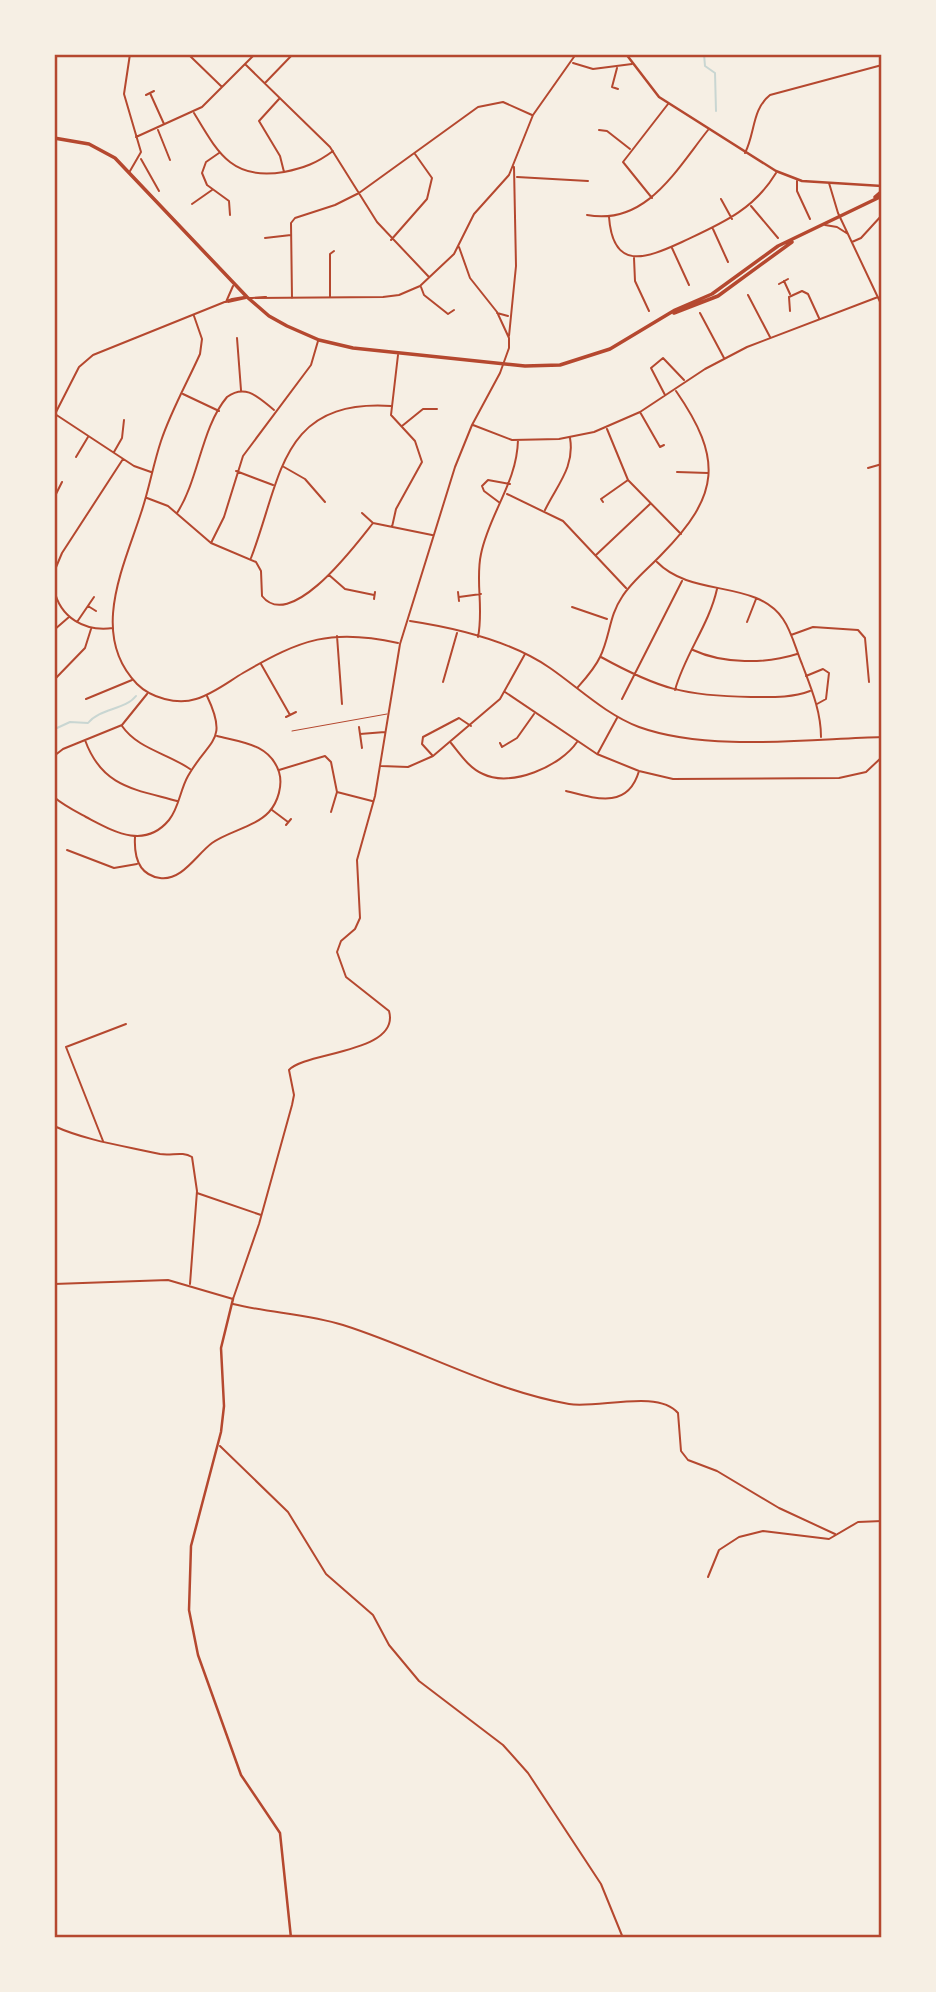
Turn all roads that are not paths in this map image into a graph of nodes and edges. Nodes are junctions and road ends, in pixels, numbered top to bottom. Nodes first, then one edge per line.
1 (130, 54) edge
2 (135, 54) edge
3 (144, 54) edge
4 (256, 54) edge
5 (293, 54) edge
6 (576, 54) edge
7 (626, 54) edge
8 (186, 55) edge
9 (572, 63) junction
10 (633, 63) junction
11 (246, 65) junction
12 (882, 65) edge
13 (617, 67) junction
14 (264, 84) junction
15 (224, 89) junction
16 (618, 89) dead end
17 (155, 91) dead end
18 (150, 93) junction
19 (146, 95) dead end
20 (279, 98) junction
21 (668, 104) junction
22 (194, 113) junction
23 (533, 115) junction
24 (165, 126) junction
25 (157, 129) junction
26 (599, 130) dead end
27 (708, 131) junction
28 (54, 138) edge
29 (137, 139) junction
30 (134, 143) dead end
31 (631, 150) junction
32 (333, 151) junction
33 (219, 152) junction
34 (415, 153) junction
35 (745, 153) junction
36 (140, 158) junction
37 (170, 160) dead end
38 (514, 166) junction
39 (130, 171) junction
40 (776, 171) junction
41 (284, 172) junction
42 (516, 177) junction
43 (589, 181) dead end
44 (797, 181) junction
45 (829, 183) junction
46 (882, 186) edge
47 (212, 190) junction
48 (159, 191) dead end
49 (359, 193) junction
50 (882, 193) edge
51 (194, 196) dead end
52 (652, 198) junction
53 (721, 199) dead end
54 (197, 201) junction
55 (192, 204) dead end
56 (750, 205) junction
57 (230, 215) dead end
58 (587, 215) dead end
59 (882, 215) edge
60 (609, 217) junction
61 (841, 218) junction
62 (732, 219) junction
63 (810, 219) dead end
64 (825, 225) junction
65 (713, 228) junction
66 (291, 235) junction
67 (849, 235) junction
68 (265, 238) dead end
69 (778, 238) dead end
70 (391, 240) junction
71 (852, 242) junction
72 (459, 247) junction
73 (671, 247) junction
74 (334, 251) dead end
75 (634, 257) junction
76 (728, 262) dead end
77 (430, 278) junction
78 (788, 279) dead end
79 (784, 281) junction
80 (233, 284) junction
81 (779, 284) dead end
82 (689, 285) dead end
83 (420, 286) junction
84 (748, 295) dead end
85 (791, 295) junction
86 (250, 298) junction
87 (330, 298) junction
88 (878, 298) junction
89 (292, 299) junction
90 (226, 303) junction
91 (882, 306) edge
92 (454, 310) dead end
93 (649, 311) dead end
94 (790, 311) dead end
95 (497, 312) junction
96 (700, 313) dead end
97 (194, 315) junction
98 (510, 317) junction
99 (702, 317) junction
100 (820, 319) junction
101 (698, 320) dead end
102 (237, 338) dead end
103 (509, 338) junction
104 (770, 339) junction
105 (318, 340) junction
106 (398, 355) junction
107 (724, 359) junction
108 (505, 364) junction
109 (685, 382) junction
110 (241, 390) junction
111 (676, 390) junction
112 (182, 393) junction
113 (665, 396) junction
114 (391, 406) junction
115 (437, 409) dead end
116 (219, 411) junction
117 (275, 411) junction
118 (640, 412) junction
119 (55, 415) edge
120 (124, 420) dead end
121 (472, 425) junction
122 (401, 427) junction
123 (606, 428) junction
124 (89, 436) junction
125 (569, 438) junction
126 (518, 440) junction
127 (660, 447) dead end
128 (114, 453) junction
129 (76, 457) dead end
130 (122, 459) junction
131 (882, 464) edge
132 (284, 467) junction
133 (868, 468) dead end
134 (236, 471) junction
135 (152, 472) junction
136 (677, 472) dead end
137 (709, 473) junction
138 (628, 480) junction
139 (62, 482) dead end
140 (510, 484) junction
141 (274, 486) junction
142 (506, 494) junction
143 (55, 497) edge
144 (146, 498) junction
145 (325, 502) dead end
146 (603, 502) dead end
147 (501, 504) junction
148 (650, 504) junction
149 (544, 511) junction
150 (177, 513) junction
151 (362, 513) dead end
152 (373, 523) junction
153 (392, 527) junction
154 (681, 534) junction
155 (433, 535) junction
156 (211, 543) junction
157 (595, 556) junction
158 (250, 559) junction
159 (656, 561) junction
160 (54, 572) edge
161 (328, 574) junction
162 (682, 581) junction
163 (717, 589) junction
164 (627, 590) junction
165 (54, 592) edge
166 (458, 592) dead end
167 (482, 594) junction
168 (374, 595) dead end
169 (94, 597) dead end
170 (458, 597) junction
171 (756, 598) junction
172 (459, 601) dead end
173 (88, 606) junction
174 (572, 607) dead end
175 (96, 611) dead end
176 (69, 617) junction
177 (610, 620) junction
178 (409, 621) junction
179 (76, 622) junction
180 (747, 622) dead end
181 (92, 628) junction
182 (114, 628) junction
183 (54, 630) edge
184 (457, 632) junction
185 (337, 635) junction
186 (790, 635) junction
187 (478, 638) junction
188 (400, 644) junction
189 (692, 650) junction
190 (797, 653) junction
191 (525, 654) junction
192 (601, 656) junction
193 (260, 663) junction
194 (635, 675) junction
195 (806, 676) junction
196 (133, 679) junction
197 (54, 680) edge
198 (874, 680) dead end
199 (443, 682) dead end
200 (577, 688) junction
201 (674, 691) junction
202 (811, 691) junction
203 (505, 692) junction
204 (148, 693) junction
205 (206, 695) junction
206 (86, 699) dead end
207 (622, 699) dead end
208 (342, 704) dead end
209 (816, 704) junction
210 (296, 712) dead end
211 (535, 713) junction
212 (389, 714) junction
213 (290, 715) junction
214 (285, 717) dead end
215 (618, 717) junction
216 (122, 725) junction
217 (471, 726) junction
218 (359, 727) dead end
219 (292, 732) dead end
220 (386, 733) junction
221 (360, 734) junction
222 (217, 736) junction
223 (882, 737) edge
224 (821, 738) junction
225 (85, 740) junction
226 (578, 741) junction
227 (450, 742) junction
228 (362, 748) dead end
229 (503, 751) dead end
230 (56, 752) edge
231 (597, 754) junction
232 (54, 756) edge
233 (433, 756) junction
234 (882, 757) edge
235 (881, 763) edge
236 (380, 766) junction
237 (192, 770) junction
238 (278, 771) junction
239 (639, 771) junction
240 (566, 791) dead end
241 (337, 792) junction
242 (577, 794) junction
243 (55, 798) edge
244 (577, 798) dead end
245 (178, 801) junction
246 (373, 801) junction
247 (272, 809) junction
248 (331, 812) dead end
249 (288, 822) dead end
250 (135, 837) junction
251 (67, 850) dead end
252 (73, 852) junction
253 (71, 857) dead end
254 (138, 863) junction
255 (126, 1024) dead end
256 (54, 1126) edge
257 (103, 1142) junction
258 (197, 1193) junction
259 (262, 1216) junction
260 (54, 1284) edge
261 (190, 1285) junction
262 (232, 1301) junction
263 (219, 1445) junction
264 (882, 1521) edge
265 (835, 1534) junction
266 (708, 1577) dead end
267 (291, 1938) edge
268 (623, 1938) edge

1 - 29 street
2 - 3 street
4 - 11 street
5 - 14 street
6 - 9 street
7 - 10 street
8 - 15 street
9 - 13 street
9 - 23 street
10 - 13 street
10 - 21 street
11 - 14 street
11 - 15 street
12 - 35 street
13 - 16 street
14 - 20 street
15 - 22 street
17 - 18 street
18 - 19 street
18 - 24 street
20 - 32 street
20 - 41 street
21 - 27 street
21 - 31 street
22 - 24 street
22 - 33 street
23 - 34 street
23 - 38 street
24 - 25 street
25 - 29 street
25 - 37 street
26 - 31 street
27 - 35 street
27 - 52 street
28 - 39 highway
29 - 30 street
29 - 36 street
31 - 52 street
32 - 41 street
32 - 49 street
33 - 41 street
33 - 47 street
34 - 49 street
34 - 70 street
35 - 40 street
36 - 39 street
36 - 48 street
38 - 42 street
38 - 72 street
39 - 80 highway
40 - 44 street
40 - 56 street
42 - 43 street
42 - 98 street
44 - 45 street
44 - 63 street
45 - 46 street
45 - 61 street
47 - 54 street
47 - 57 street
49 - 66 street
49 - 70 street
50 - 61 highway
51 - 54 street
52 - 60 street
53 - 62 street
54 - 55 street
56 - 62 street
56 - 69 street
58 - 60 street
59 - 71 street
60 - 75 street
61 - 64 highway
61 - 67 street
62 - 65 street
64 - 67 street
64 - 108 highway
65 - 73 street
65 - 76 street
66 - 68 street
66 - 89 street
67 - 71 street
70 - 77 street
71 - 88 street
72 - 77 street
72 - 95 street
73 - 75 street
73 - 82 street
74 - 87 street
75 - 93 street
77 - 83 street
78 - 79 street
79 - 81 street
79 - 85 street
80 - 86 highway
80 - 90 street
83 - 87 street
83 - 92 street
84 - 104 street
85 - 94 street
85 - 100 street
86 - 89 street
86 - 90 street
86 - 105 highway
87 - 89 street
88 - 91 street
88 - 100 street
90 - 97 street
95 - 98 street
95 - 103 street
96 - 99 street
97 - 112 street
97 - 119 street
98 - 103 street
99 - 101 street
99 - 107 street
100 - 104 street
102 - 110 street
103 - 108 street
104 - 107 street
105 - 106 highway
105 - 117 street
106 - 108 highway
106 - 114 street
107 - 109 street
108 - 121 street
109 - 111 street
109 - 113 street
110 - 116 street
110 - 117 street
111 - 113 street
111 - 137 street
112 - 116 street
112 - 135 street
113 - 118 street
114 - 122 street
114 - 132 street
115 - 122 street
116 - 150 street
117 - 134 street
118 - 123 street
118 - 127 street
119 - 124 street
120 - 128 street
121 - 126 street
121 - 155 street
122 - 153 street
123 - 125 street
123 - 138 street
124 - 128 street
124 - 129 street
125 - 126 street
125 - 149 street
126 - 140 street
128 - 130 street
130 - 135 street
130 - 160 street
131 - 133 street
132 - 141 street
132 - 145 street
134 - 141 street
134 - 156 street
135 - 144 street
136 - 137 street
137 - 154 street
138 - 146 street
138 - 148 street
139 - 143 street
140 - 142 street
140 - 147 street
141 - 158 street
142 - 147 street
142 - 149 street
144 - 150 street
144 - 182 street
147 - 167 street
148 - 154 street
148 - 157 street
149 - 157 street
150 - 156 street
151 - 152 street
152 - 153 street
152 - 161 street
153 - 155 street
154 - 159 street
155 - 178 street
156 - 158 street
157 - 164 street
158 - 161 street
159 - 162 street
159 - 164 street
161 - 168 street
162 - 163 street
162 - 194 street
163 - 171 street
163 - 189 street
164 - 177 street
165 - 176 street
166 - 170 street
167 - 170 street
167 - 187 street
169 - 173 street
170 - 172 street
171 - 180 street
171 - 186 street
173 - 175 street
173 - 179 street
174 - 177 street
176 - 179 street
176 - 183 street
177 - 192 street
178 - 184 street
178 - 188 street
179 - 181 street
181 - 182 street
181 - 197 street
182 - 196 street
184 - 187 street
184 - 199 street
185 - 188 street
185 - 193 street
185 - 208 street
186 - 190 street
186 - 198 street
187 - 191 street
188 - 212 street
189 - 190 street
189 - 201 street
190 - 195 street
191 - 200 street
191 - 203 street
192 - 194 street
192 - 200 street
193 - 205 street
193 - 213 street
194 - 201 street
194 - 207 street
195 - 202 street
195 - 209 street
196 - 204 street
196 - 206 street
200 - 215 street
201 - 202 street
202 - 209 street
203 - 211 street
203 - 217 street
204 - 205 street
204 - 216 street
205 - 222 street
209 - 224 street
210 - 213 street
211 - 226 street
211 - 229 street
212 - 219 lane
212 - 220 street
213 - 214 street
215 - 224 street
215 - 231 street
216 - 225 street
216 - 237 street
217 - 227 street
217 - 233 street
218 - 221 street
220 - 221 street
220 - 236 street
221 - 228 street
222 - 237 street
222 - 238 street
223 - 224 street
225 - 230 street
225 - 245 street
226 - 227 street
226 - 231 street
227 - 233 street
230 - 232 street
231 - 239 street
233 - 236 street
234 - 235 street
235 - 239 street
236 - 246 street
237 - 245 street
238 - 241 street
238 - 247 street
239 - 242 street
240 - 242 street
241 - 246 street
241 - 248 street
242 - 244 street
243 - 250 street
245 - 250 street
246 - 259 street
247 - 249 street
247 - 254 street
250 - 254 street
251 - 252 street
252 - 253 street
252 - 254 street
255 - 257 street
256 - 257 street
257 - 258 street
258 - 259 street
258 - 261 street
259 - 262 street
260 - 261 street
261 - 262 street
262 - 263 street
262 - 265 street
263 - 267 street
263 - 268 street
264 - 265 street
265 - 266 street

